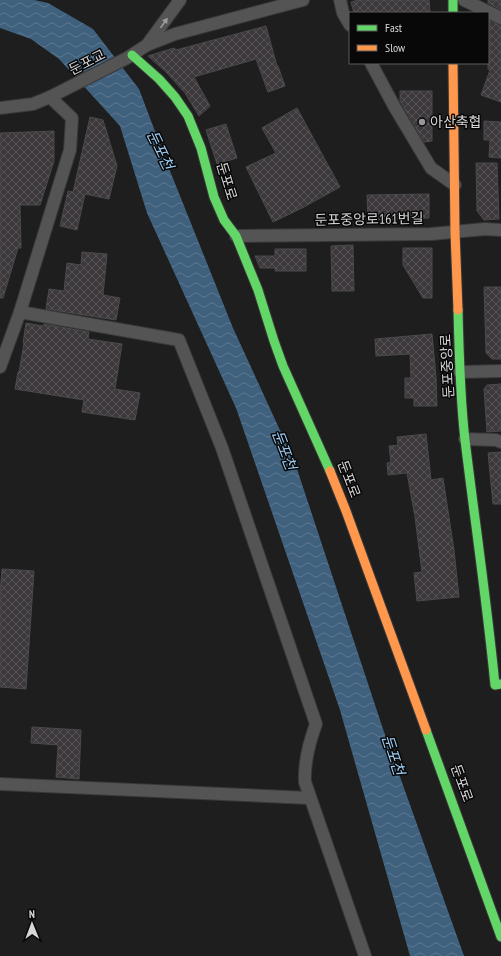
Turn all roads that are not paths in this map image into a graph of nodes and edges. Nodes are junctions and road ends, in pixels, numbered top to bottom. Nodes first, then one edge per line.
1 (180, 0) edge
2 (303, 0) edge
3 (340, 0) edge
4 (453, 0) edge
5 (464, 0) edge
6 (453, 12) edge
7 (489, 12) edge
8 (489, 12) edge
9 (501, 18) edge
10 (349, 23) edge
11 (147, 45) junction
12 (129, 56) junction
13 (372, 64) edge
14 (453, 64) edge
15 (55, 95) junction
16 (0, 108) edge
17 (455, 185) junction
18 (501, 230) edge
19 (455, 232) junction
20 (236, 236) junction
21 (20, 312) junction
22 (0, 367) edge
23 (501, 371) edge
24 (460, 372) junction
25 (465, 439) junction
26 (501, 442) edge
27 (497, 666) edge
28 (501, 684) edge
29 (0, 784) edge
30 (309, 798) junction
31 (501, 937) edge
32 (365, 956) edge

11 -> 1 street
2 - 11 street
3 - 10 street
4 - 6 street
5 - 8 street
7 - 9 street
11 - 12 street
12 - 15 street, 둔포교
12 - 20 street, 둔포로
13 - 17 street
14 - 17 street, 둔포중앙로
15 - 16 street, 둔포교
15 - 21 street
17 - 19 street, 둔포중앙로
18 - 19 street, 둔포중앙로161번길
19 - 20 street, 둔포중앙로161번길
19 - 24 street, 둔포중앙로
20 - 31 street, 둔포로
21 - 22 street
21 - 30 street
23 - 24 street
24 - 25 street, 둔포중앙로
25 - 26 street
25 - 27 street, 둔포중앙로
27 - 28 street, 둔포중앙로
29 - 30 street
30 - 32 street

